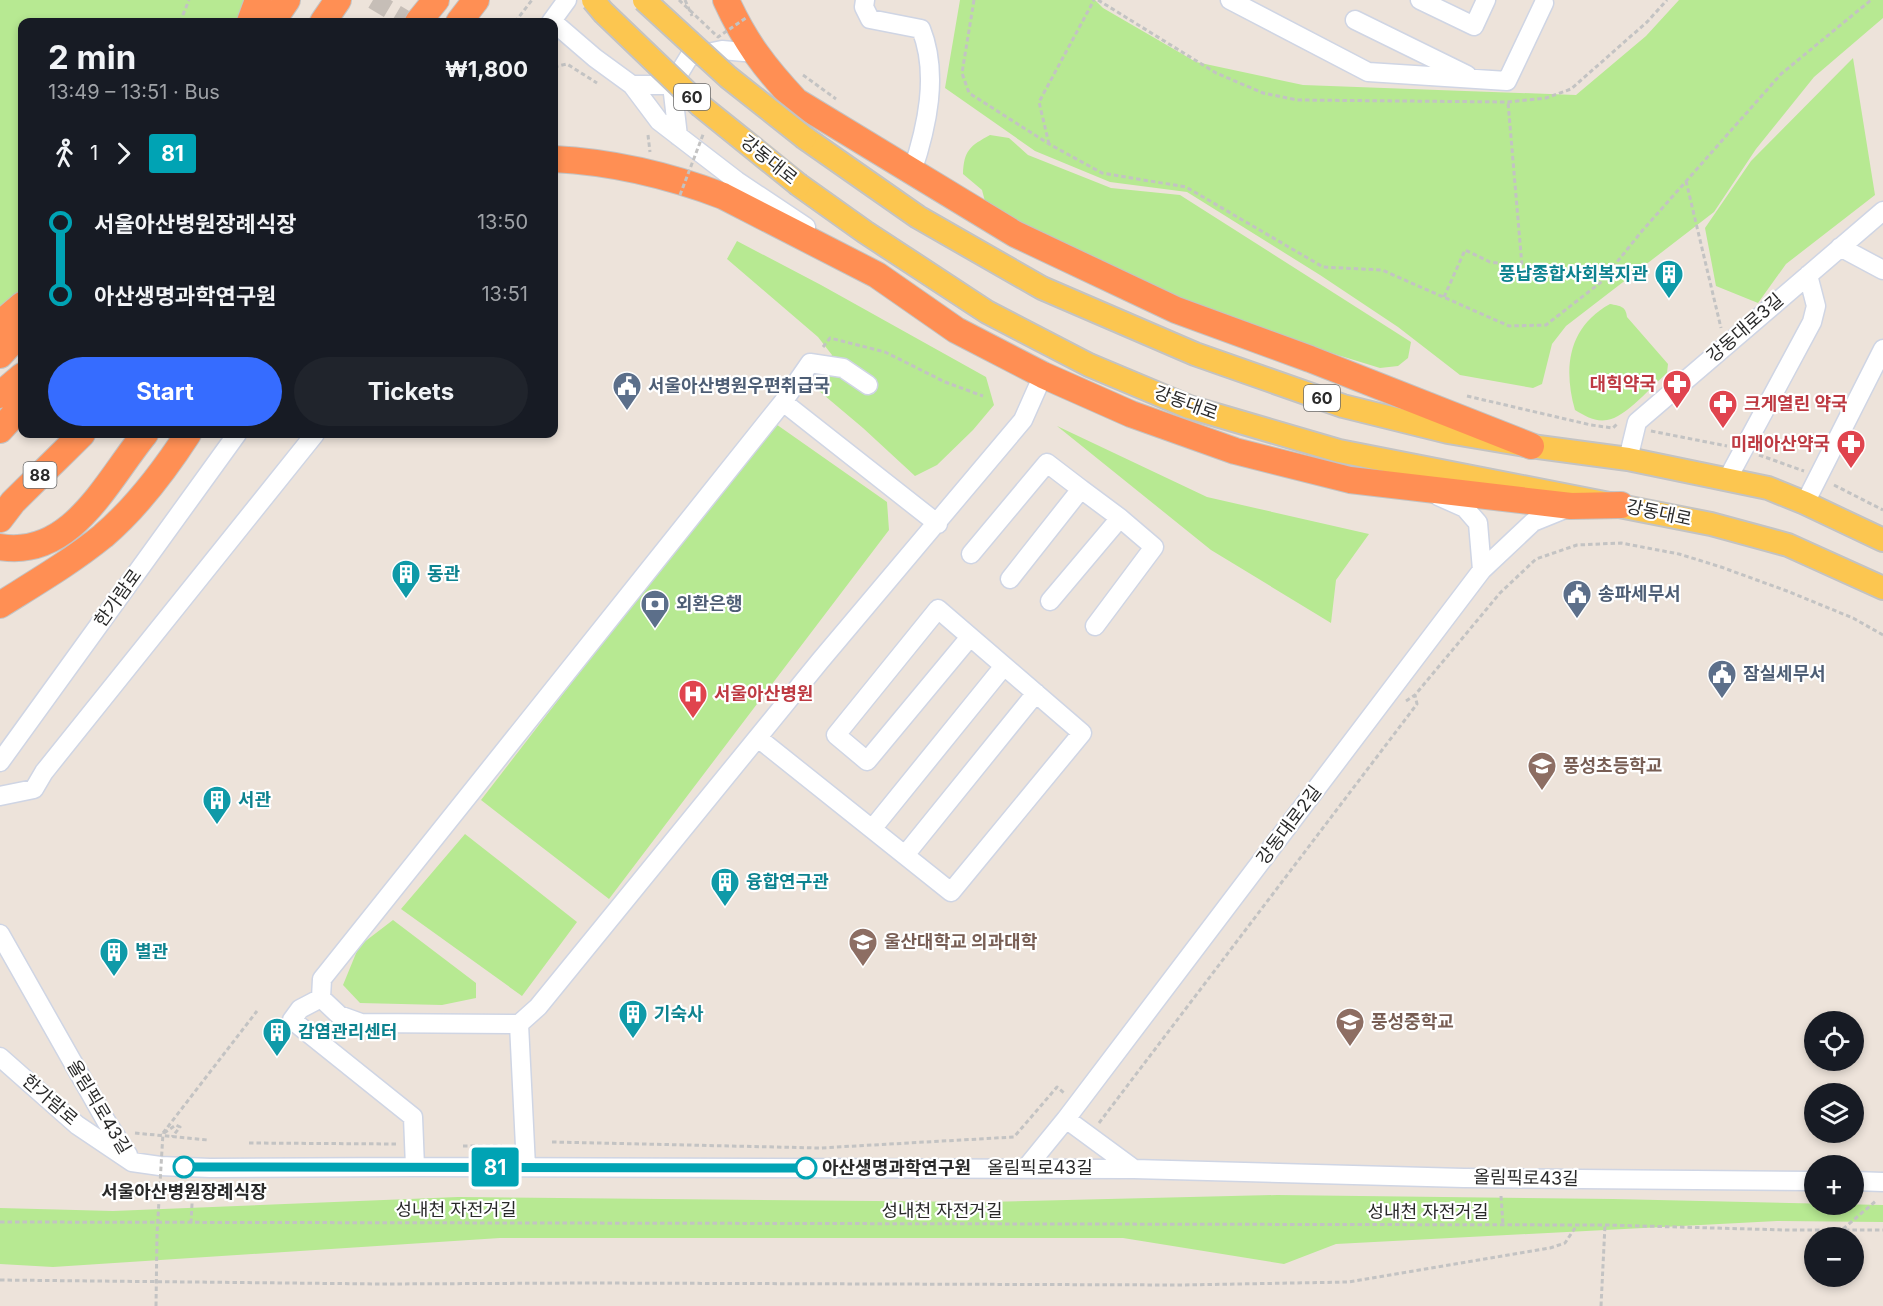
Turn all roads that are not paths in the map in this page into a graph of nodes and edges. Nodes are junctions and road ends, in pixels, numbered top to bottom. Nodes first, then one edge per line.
1 (258, 0) edge
2 (287, 0) edge
3 (338, 0) edge
4 (436, 0) edge
5 (476, 0) edge
6 (567, 0) edge
7 (593, 0) edge
8 (645, 0) edge
9 (726, 0) edge
10 (865, 0) edge
11 (1230, 0) edge
12 (1420, 0) edge
13 (1486, 0) edge
14 (1543, 1) edge
15 (251, 18) edge
16 (275, 18) edge
17 (326, 18) edge
18 (421, 18) edge
19 (462, 18) edge
20 (555, 18) edge
21 (1355, 20) dead end
22 (558, 27) edge
23 (755, 54) junction
24 (1474, 78) junction
25 (632, 85) junction
26 (672, 85) junction
27 (678, 136) junction
28 (558, 160) edge
29 (912, 172) junction
30 (1883, 211) edge
31 (1840, 247) junction
32 (1883, 270) edge
33 (877, 274) junction
34 (1808, 274) junction
35 (18, 308) edge
36 (0, 324) edge
37 (18, 335) edge
38 (1883, 349) edge
39 (0, 355) edge
40 (1043, 375) junction
41 (18, 379) edge
42 (868, 385) dead end
43 (0, 395) edge
44 (783, 402) junction
45 (18, 410) edge
46 (0, 430) edge
47 (78, 438) edge
48 (142, 438) edge
49 (185, 438) edge
50 (234, 438) edge
51 (312, 438) edge
52 (1531, 446) junction
53 (1628, 459) junction
54 (1728, 478) junction
55 (1081, 489) junction
56 (1424, 489) junction
57 (1805, 502) junction
58 (1621, 505) junction
59 (1572, 506) junction
60 (1120, 518) junction
61 (0, 519) edge
62 (938, 524) junction
63 (1883, 540) edge
64 (0, 547) edge
65 (971, 554) dead end
66 (1482, 570) junction
67 (1010, 579) dead end
68 (1883, 588) edge
69 (1050, 601) dead end
70 (0, 605) edge
71 (1095, 626) dead end
72 (970, 636) junction
73 (1004, 666) junction
74 (1036, 693) junction
75 (758, 738) junction
76 (0, 762) edge
77 (0, 796) edge
78 (872, 829) junction
79 (905, 855) junction
80 (0, 934) edge
81 (321, 998) junction
82 (519, 1024) junction
83 (0, 1057) edge
84 (1066, 1119) junction
85 (132, 1162) junction
86 (415, 1167) junction
87 (526, 1167) junction
88 (1026, 1168) junction
89 (1134, 1169) junction
90 (1804, 1181) edge
91 (1864, 1181) edge
92 (1883, 1182) edge

1 - 15 highway
2 - 16 highway
3 - 17 highway
4 - 18 highway
5 - 19 highway
6 - 20 street
7 - 58 main road, 강동대로 / 60, bridge
8 - 52 main road, 60, bridge
9 - 23 highway
10 - 29 street
11 - 24 street
12 - 13 street
14 - 24 street
21 - 24 street
22 - 25 street
23 - 26 street
23 - 29 highway
25 - 26 street
25 - 27 street
26 - 27 street
27 - 33 street
28 - 33 highway
29 - 52 highway
30 - 31 street, 강동대로3길
31 - 32 street
31 - 34 street, 강동대로3길
33 - 40 highway
34 - 53 street, 강동대로3길
34 - 54 street
35 - 36 highway
37 - 39 highway
38 - 57 street
40 - 56 highway
40 - 62 street
41 - 43 highway
42 - 44 street
44 - 62 street
44 - 81 street
45 - 46 highway
47 - 61 highway, 88
48 - 64 highway
49 - 70 highway
50 - 76 street, 한가람로
51 - 77 street
52 - 53 main road, 60
53 - 54 main road, 60
54 - 57 main road, 60
55 - 60 street
55 - 65 street
55 - 67 street
56 - 59 highway
56 - 66 street
57 - 63 main road, 60
58 - 59 highway
58 - 68 main road, 강동대로 / 60
59 - 66 street, 강동대로2길
60 - 69 street
60 - 71 street
62 - 75 street
66 - 84 street, 강동대로2길
72 - 72 street
72 - 73 street
73 - 74 street
73 - 78 street
74 - 79 street
74 - 79 street
75 - 78 street
75 - 82 street
78 - 79 street
80 - 85 street, 올림픽로43길
81 - 82 street
81 - 86 street
82 - 87 street
83 - 85 street, 한가람로
84 - 88 street, 강동대로2길
84 - 89 street
85 - 86 street, 올림픽로43길
86 - 87 street, 올림픽로43길
87 - 88 street, 올림픽로43길
88 - 89 street, 올림픽로43길
89 - 90 street, 올림픽로43길
91 - 92 street

